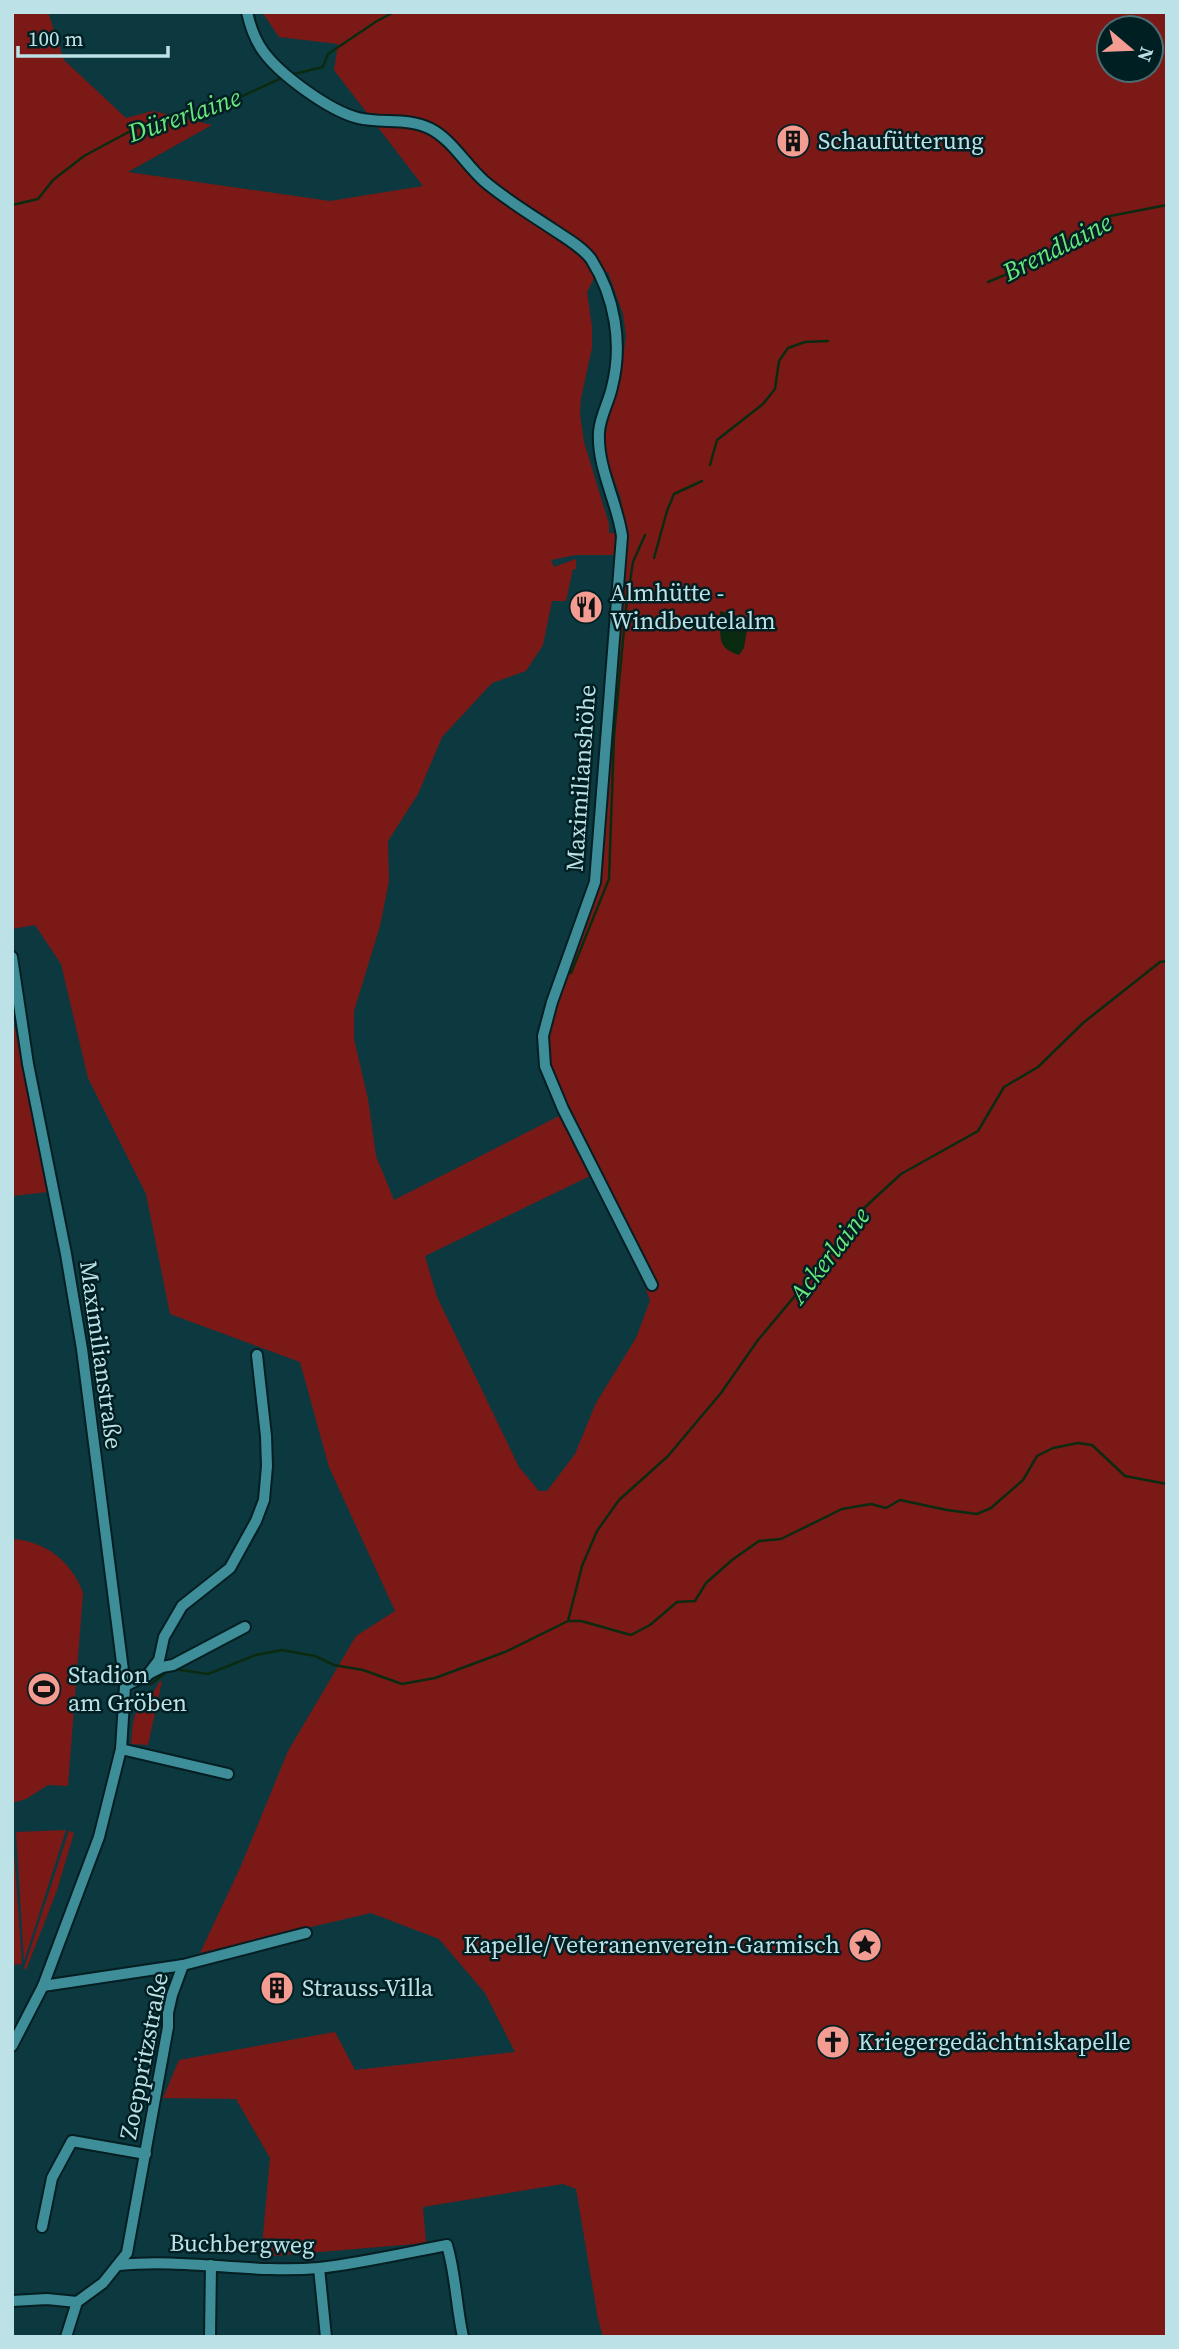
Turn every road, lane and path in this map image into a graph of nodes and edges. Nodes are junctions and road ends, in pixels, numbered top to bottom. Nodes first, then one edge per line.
1 (247, 12) edge
2 (12, 957) edge
3 (14, 969) edge
4 (652, 1286) dead end
5 (257, 1354) dead end
6 (245, 1627) dead end
7 (146, 1677) junction
8 (125, 1686) junction
9 (121, 1749) junction
10 (228, 1774) dead end
11 (306, 1933) dead end
12 (183, 1965) junction
13 (43, 1986) junction
14 (12, 2046) edge
15 (146, 2154) junction
16 (42, 2227) dead end
17 (119, 2265) junction
18 (211, 2265) junction
19 (319, 2268) junction
20 (12, 2301) edge
21 (77, 2302) junction
22 (66, 2337) edge
23 (210, 2337) edge
24 (326, 2337) edge
25 (463, 2337) edge

1 - 4 street, Maximilianshöhe
2 - 3 street, Maximilianstraße
3 - 8 street, Maximilianstraße
5 - 7 street
6 - 7 street
7 - 8 street
8 - 9 street, Maximilianstraße
9 - 10 street
9 - 13 street, Maximilianstraße
11 - 12 street, Zoeppritzstraße
12 - 13 street, Zoeppritzstraße
12 - 15 street, Zoeppritzstraße
13 - 14 street, Maximilianstraße
15 - 16 street, Zoeppritzstraße
15 - 17 street, Zoeppritzstraße
17 - 18 street, Buchbergweg
17 - 21 street, Zoeppritzstraße
18 - 19 street, Buchbergweg
18 - 23 street
19 - 24 street
19 - 25 street, Buchbergweg
20 - 21 street
21 - 22 street

